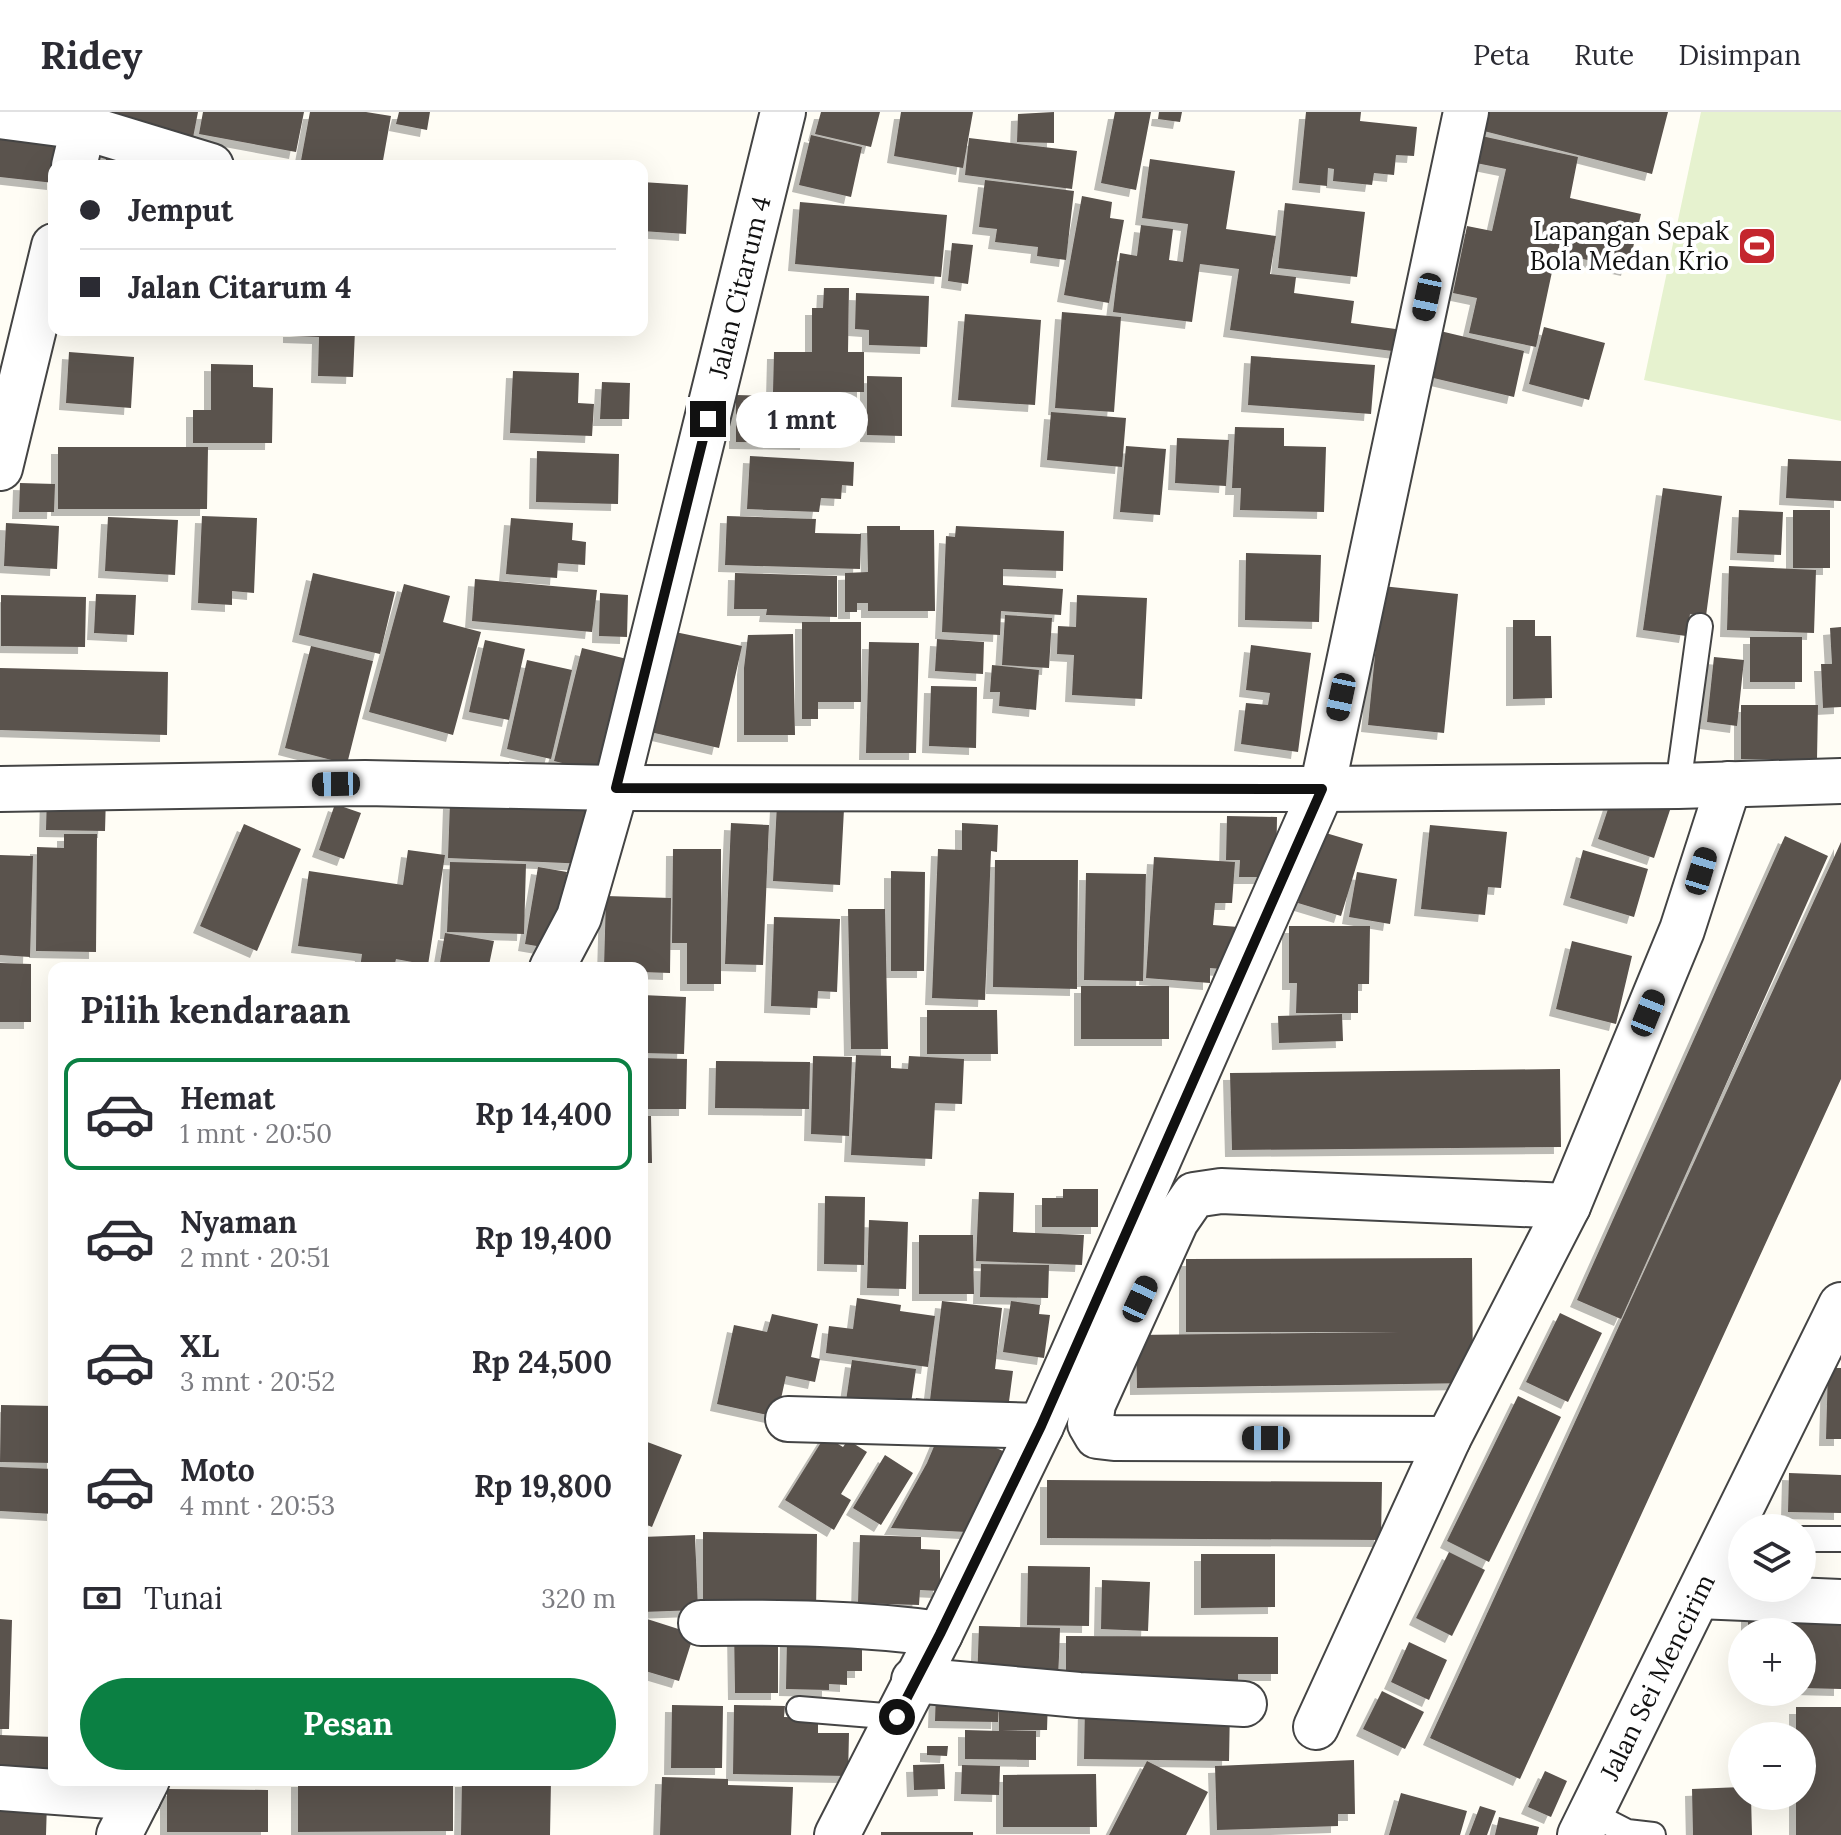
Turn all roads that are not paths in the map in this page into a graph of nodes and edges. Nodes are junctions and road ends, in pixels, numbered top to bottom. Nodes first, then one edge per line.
1 (783, 112) edge
2 (1466, 112) edge
3 (0, 116) edge
4 (81, 135) edge
5 (186, 160) edge
6 (48, 271) edge
7 (0, 468) edge
8 (1700, 626) dead end
9 (1841, 781) edge
10 (1729, 784) junction
11 (1678, 786) junction
12 (616, 788) junction
13 (0, 789) edge
14 (1322, 789) junction
15 (555, 962) edge
16 (1568, 1206) junction
17 (1841, 1305) edge
18 (788, 1419) dead end
19 (1041, 1426) junction
20 (1448, 1439) junction
21 (1746, 1514) edge
22 (1816, 1539) edge
23 (1841, 1539) edge
24 (1728, 1550) edge
25 (1698, 1596) junction
26 (1841, 1602) edge
27 (701, 1623) dead end
28 (940, 1634) junction
29 (905, 1698) junction
30 (1244, 1704) dead end
31 (799, 1709) dead end
32 (1316, 1727) dead end
33 (0, 1788) edge
34 (135, 1804) edge
35 (1585, 1824) edge
36 (837, 1835) edge
37 (1653, 1835) edge

1 - 12 street, Jalan Citarum 4
2 - 14 street
3 - 4 street
4 - 5 street
6 - 7 street
8 - 11 lane
9 - 10 street
10 - 11 street
10 - 16 street
11 - 14 street
12 - 13 street
12 - 14 street
12 - 15 street, Jalan Citarum 4
14 - 19 street
16 - 20 street
16 - 20 street
17 - 21 street, Jalan Sei Mencirim
18 - 19 street
19 - 28 street
20 - 32 street
22 - 23 lane
24 - 25 street, Jalan Sei Mencirim
25 - 26 street
25 - 35 street, Jalan Sei Mencirim
27 - 28 street
28 - 29 street
29 - 30 street
29 - 31 lane
29 - 36 street
33 - 34 street
35 - 37 lane

